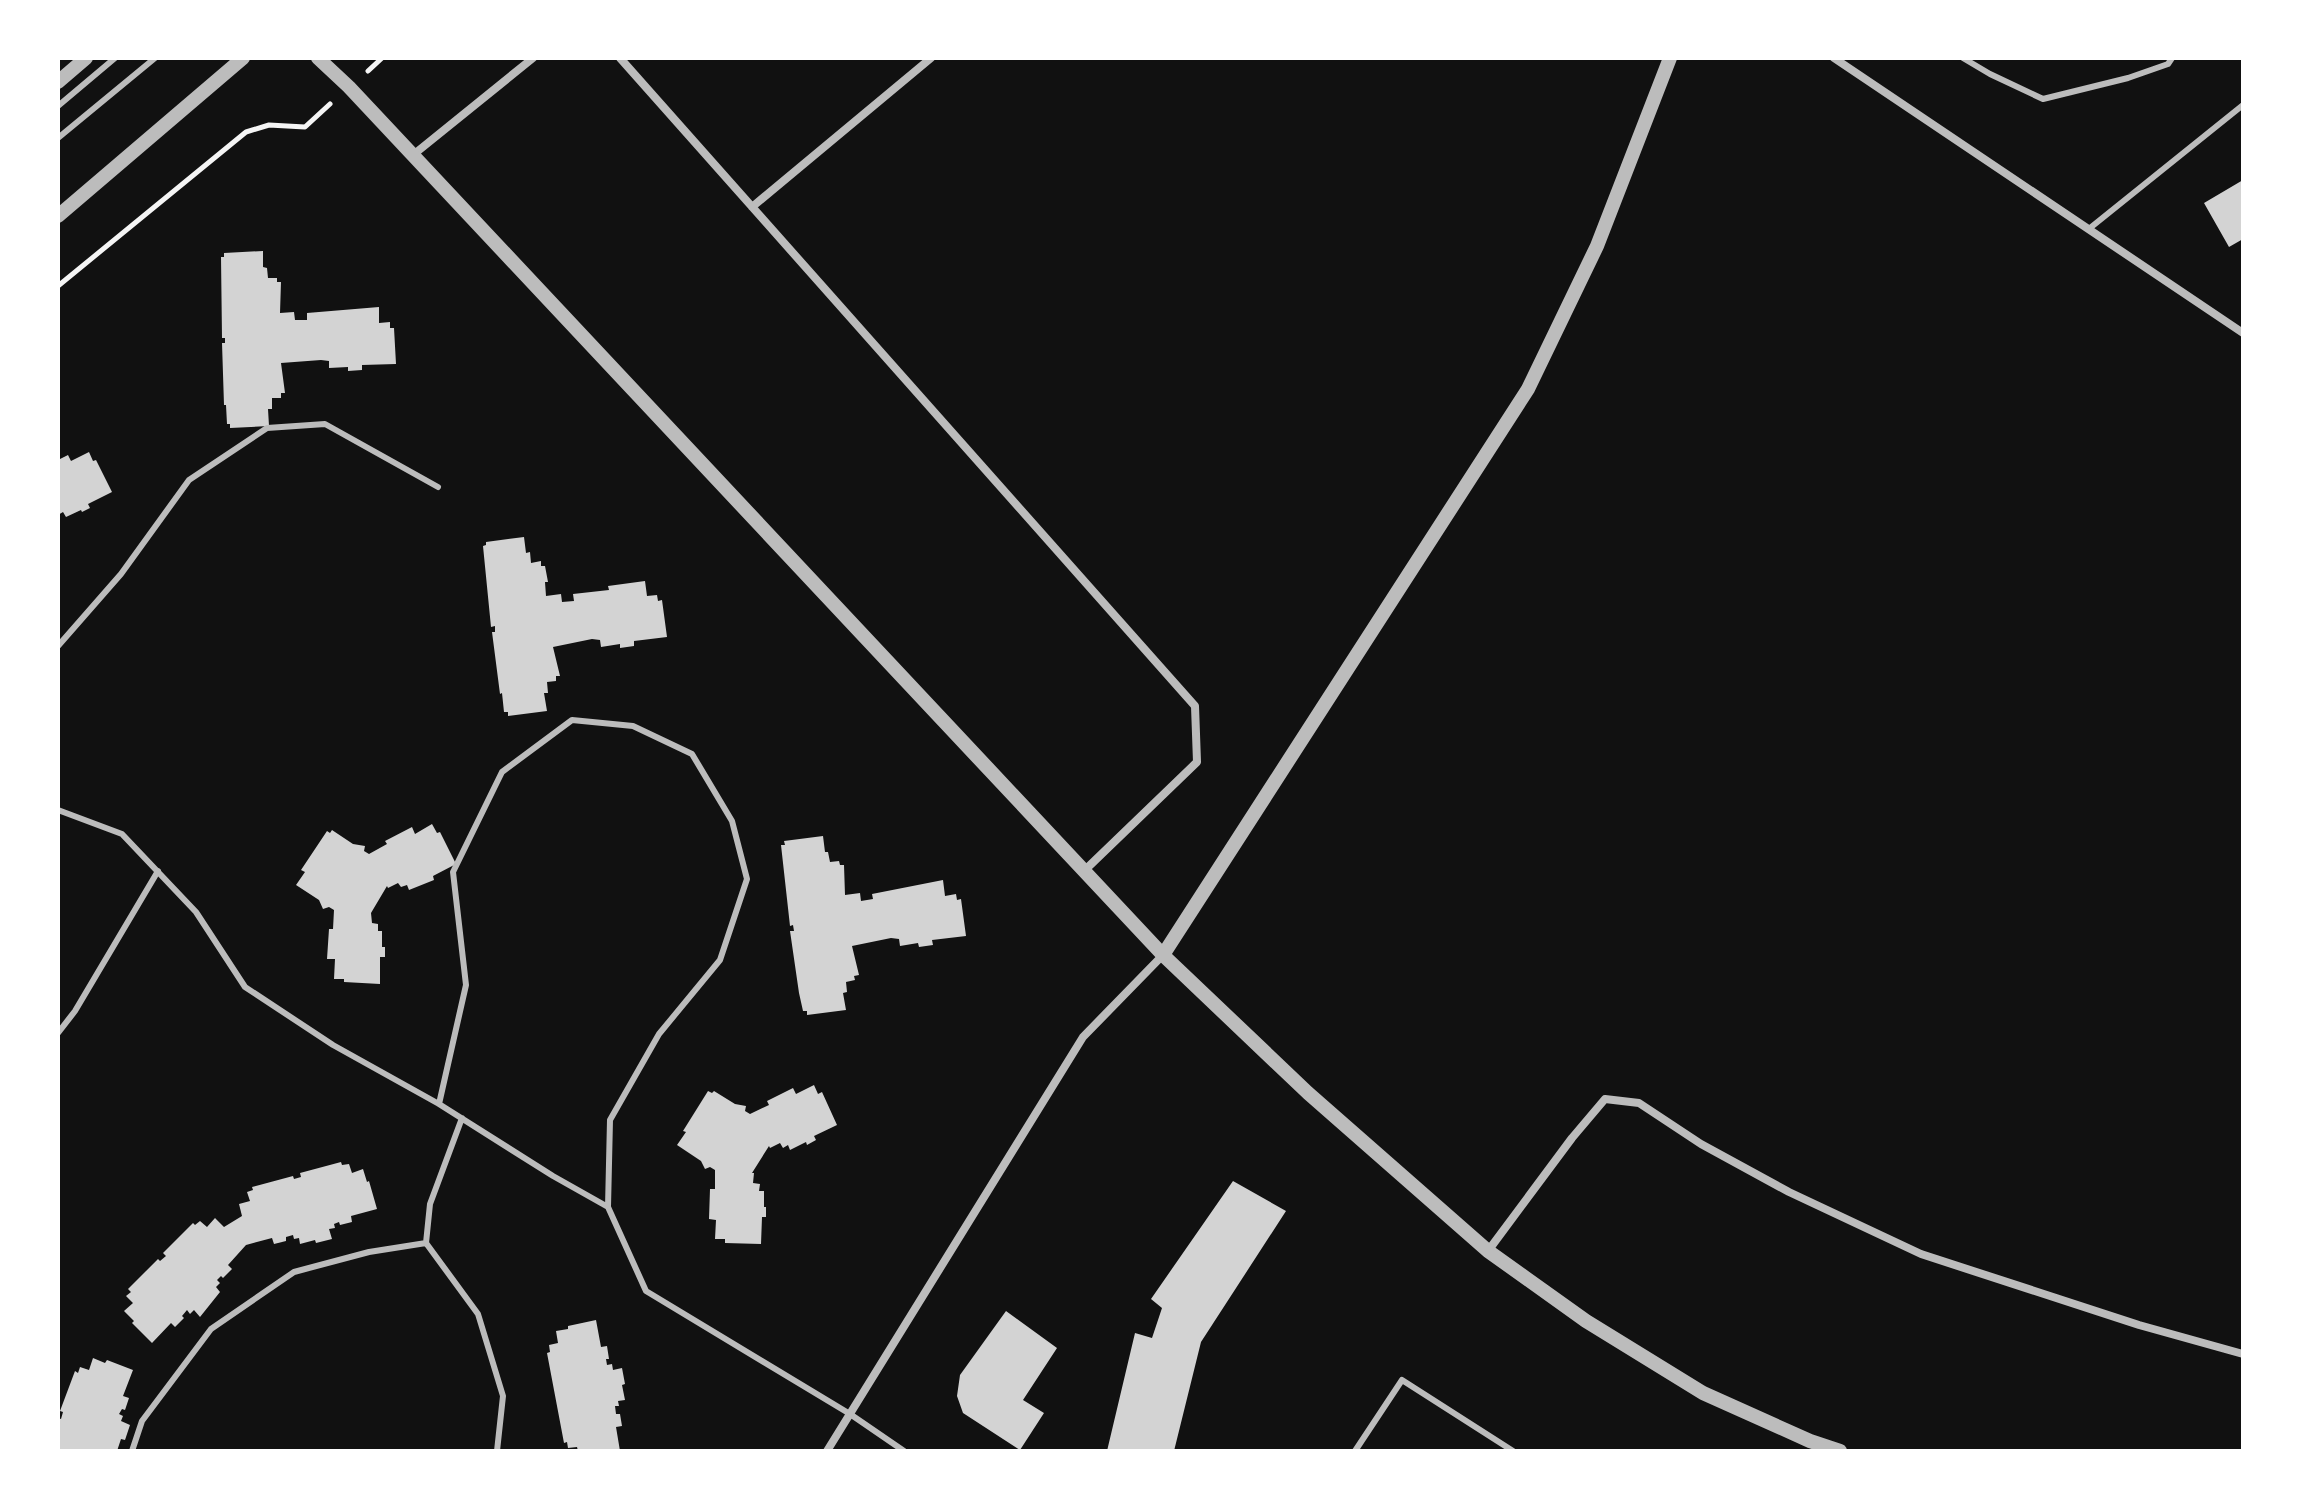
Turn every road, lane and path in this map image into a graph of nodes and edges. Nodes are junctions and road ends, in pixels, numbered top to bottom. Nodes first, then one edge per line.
1 (86, 58) edge
2 (115, 58) edge
3 (155, 58) edge
4 (243, 58) edge
5 (318, 58) edge
6 (533, 58) edge
7 (620, 58) edge
8 (931, 58) edge
9 (1670, 58) edge
10 (1834, 58) edge
11 (1963, 58) edge
12 (2172, 58) edge
13 (58, 82) edge
14 (2243, 105) edge
15 (58, 106) edge
16 (305, 127) dead end
17 (58, 138) edge
18 (413, 155) junction
19 (752, 207) junction
20 (58, 216) edge
21 (2090, 228) junction
22 (58, 286) edge
23 (2243, 333) edge
24 (438, 487) dead end
25 (58, 646) edge
26 (58, 810) edge
27 (158, 871) junction
28 (1084, 871) junction
29 (1163, 955) junction
30 (58, 1033) edge
31 (439, 1104) junction
32 (462, 1118) junction
33 (608, 1207) junction
34 (426, 1243) junction
35 (1488, 1251) junction
36 (2243, 1354) edge
37 (850, 1414) junction
38 (132, 1451) edge
39 (497, 1451) edge
40 (827, 1451) edge
41 (904, 1451) edge
42 (1355, 1451) edge
43 (1513, 1451) edge
44 (1840, 1451) edge

1 - 13 street
2 - 15 lane
3 - 17 lane
4 - 20 street
5 - 18 street
6 - 18 street
7 - 19 street
8 - 19 street
9 - 29 street
10 - 21 street
11 - 12 lane
14 - 21 lane
16 - 22 path
18 - 28 street
19 - 28 street
21 - 23 street
24 - 25 lane
26 - 27 lane
27 - 30 lane
27 - 31 lane
28 - 29 street
29 - 35 street
29 - 37 street
31 - 32 lane
31 - 33 lane
32 - 33 lane
32 - 34 lane
33 - 37 lane
34 - 38 lane
34 - 39 lane
35 - 36 street
35 - 44 street
37 - 40 street
37 - 41 lane
42 - 43 lane

